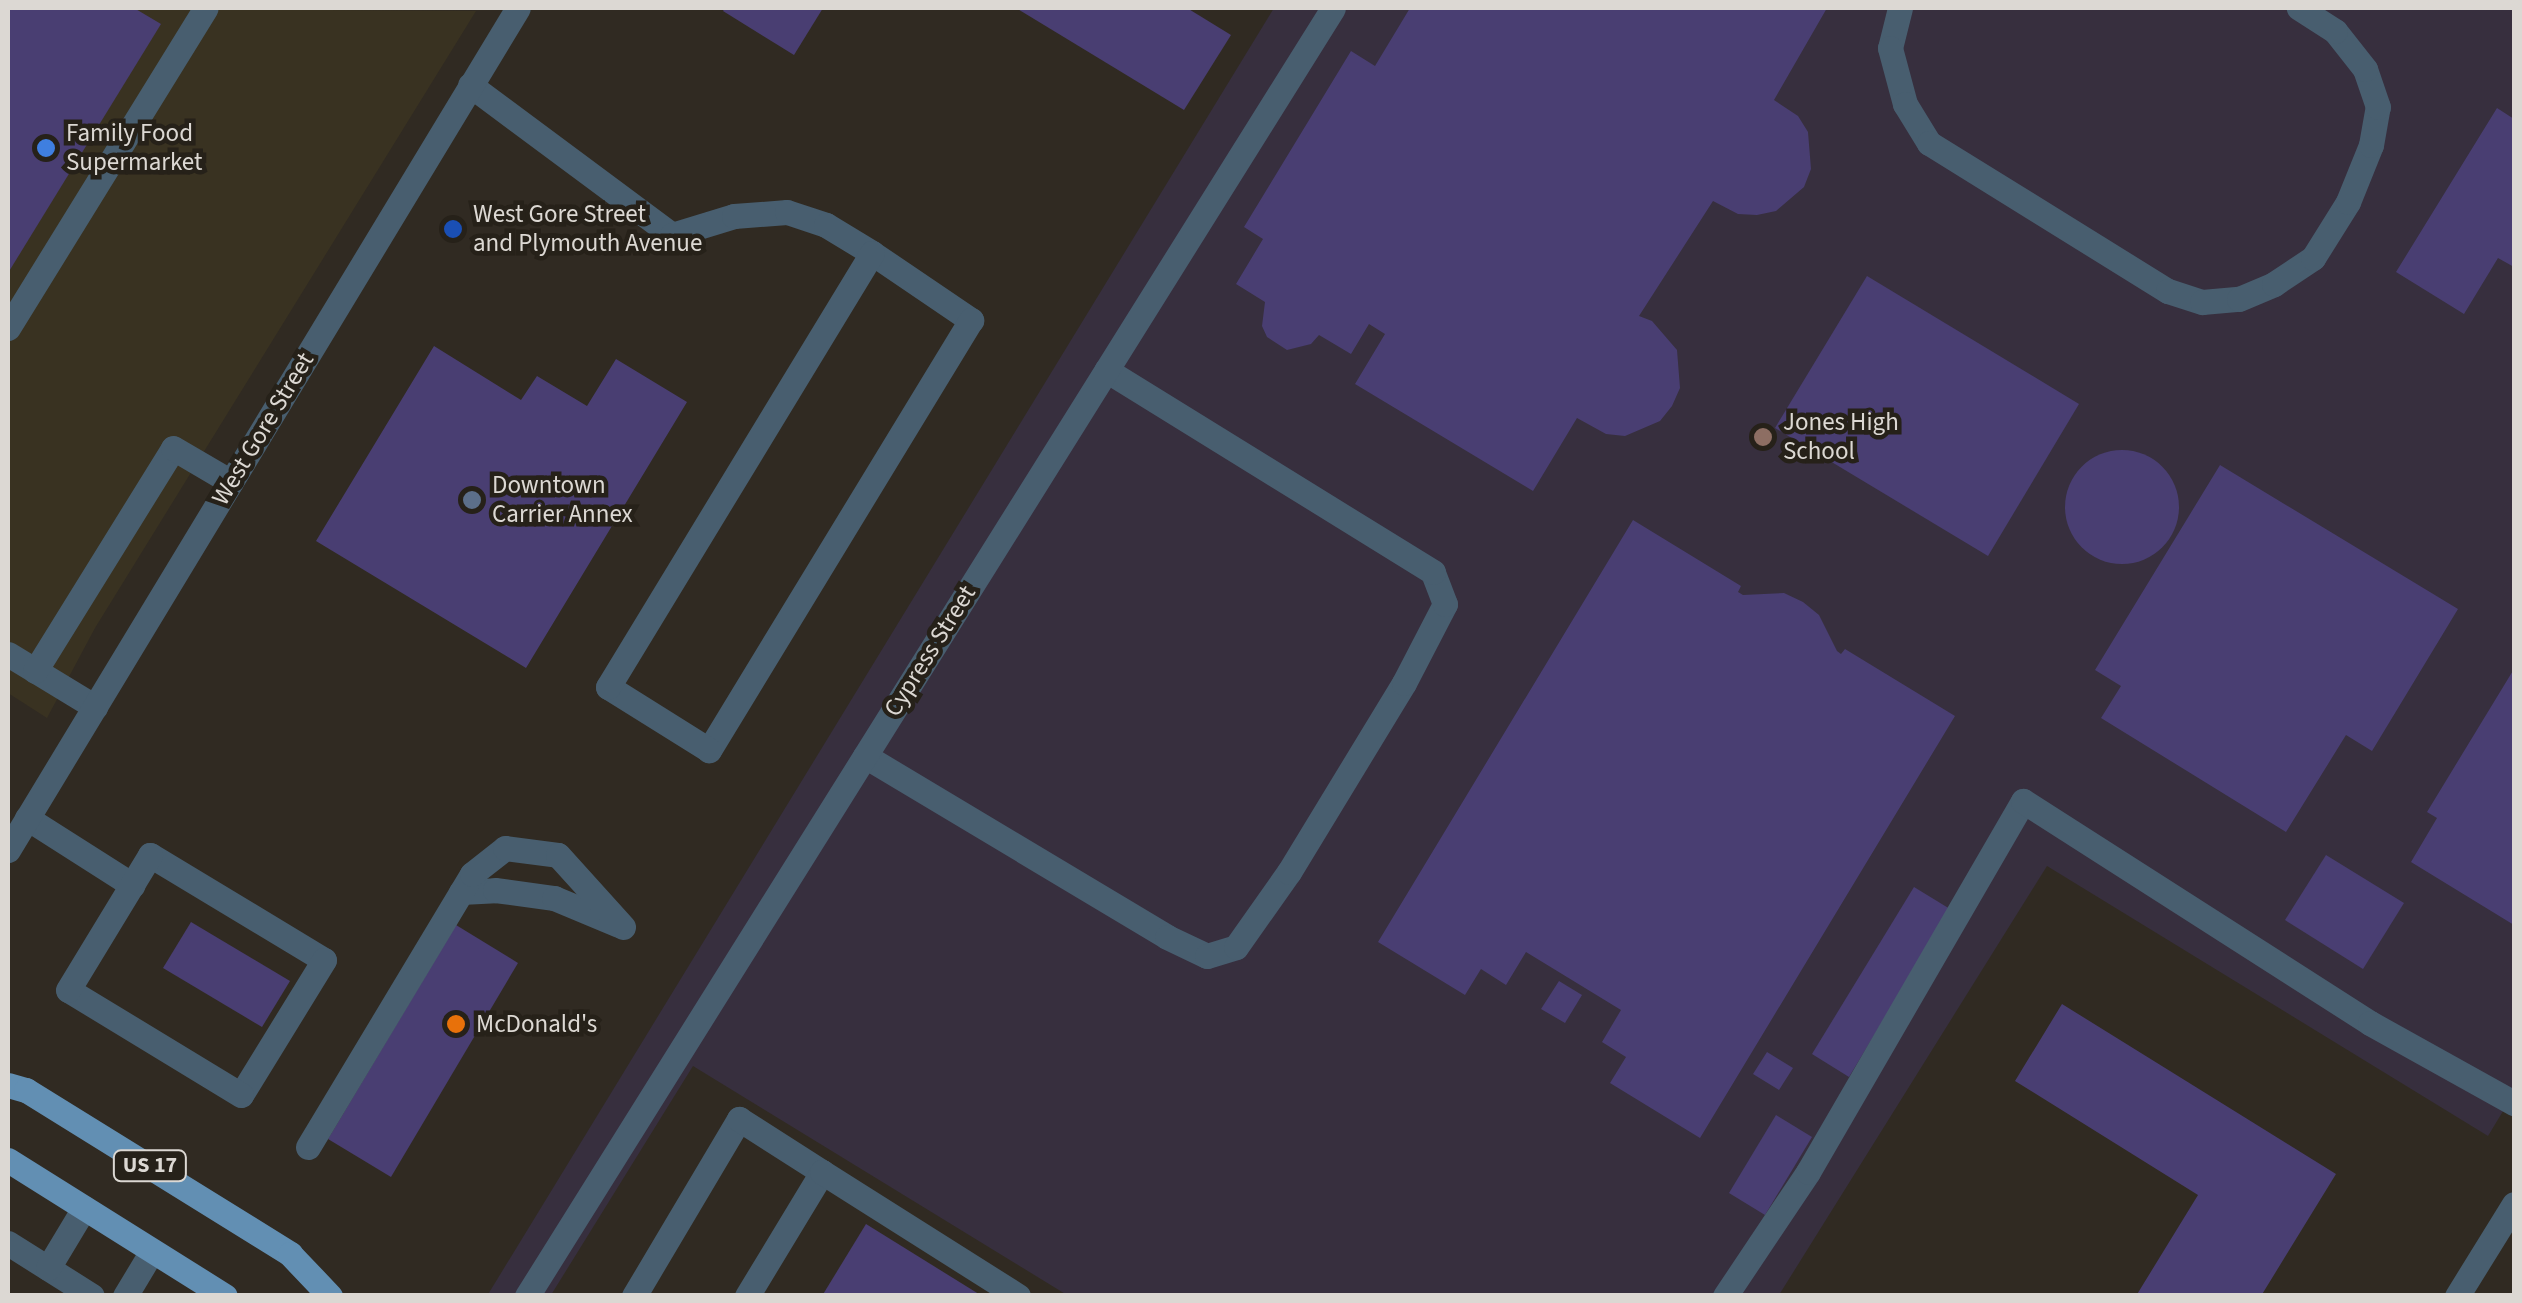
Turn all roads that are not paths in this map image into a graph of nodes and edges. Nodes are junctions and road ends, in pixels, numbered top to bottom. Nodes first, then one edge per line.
1 (206, 8) edge
2 (518, 8) edge
3 (1333, 8) edge
4 (1900, 8) edge
5 (2299, 8) edge
6 (470, 86) junction
7 (872, 253) junction
8 (8, 328) edge
9 (1106, 370) junction
10 (231, 482) junction
11 (8, 654) edge
12 (36, 671) junction
13 (95, 707) junction
14 (864, 756) junction
15 (26, 818) junction
16 (8, 850) edge
17 (132, 886) junction
18 (461, 892) junction
19 (8, 1084) edge
20 (2514, 1103) edge
21 (308, 1147) dead end
22 (8, 1160) edge
23 (822, 1172) junction
24 (2514, 1204) edge
25 (84, 1208) junction
26 (8, 1244) edge
27 (152, 1251) junction
28 (58, 1281) edge
29 (92, 1296) edge
30 (125, 1296) edge
31 (225, 1296) edge
32 (330, 1296) edge
33 (526, 1296) edge
34 (634, 1296) edge
35 (747, 1296) edge
36 (1018, 1296) edge
37 (1725, 1296) edge
38 (2457, 1296) edge

1 - 8 street
2 - 6 street, West Gore Street
3 - 9 street, Cypress Street
4 - 5 street
6 - 7 street
6 - 10 street, West Gore Street
7 - 7 street
9 - 14 street, Cypress Street
9 - 14 street
10 - 12 street
10 - 13 street, West Gore Street
11 - 12 street
12 - 13 street
13 - 15 street, West Gore Street
14 - 33 street, Cypress Street
15 - 16 street, West Gore Street
15 - 17 street
17 - 17 street
18 - 18 street
18 - 21 street
19 - 32 main road, US 17
20 - 37 street
22 - 25 main road, US 17
23 - 34 street
23 - 35 street
23 - 36 street
24 - 38 street
25 - 27 main road, US 17
25 - 28 street
26 - 28 street
27 - 30 street
27 - 31 main road, US 17
28 - 29 street

